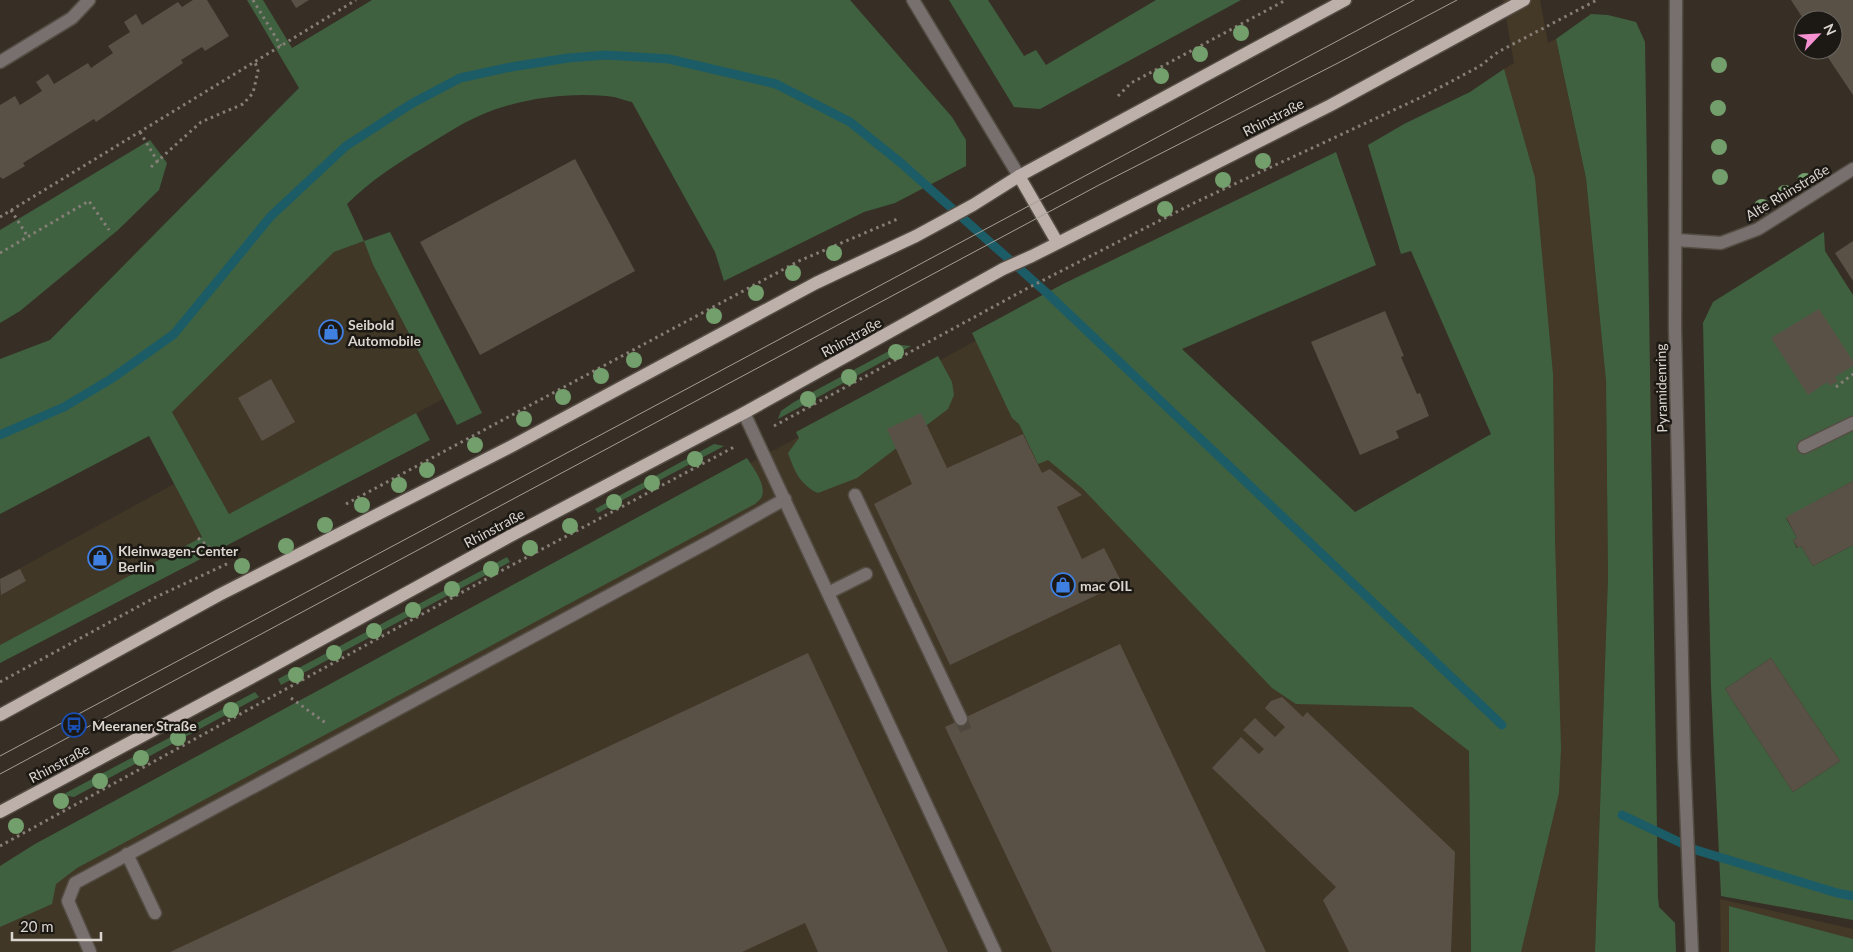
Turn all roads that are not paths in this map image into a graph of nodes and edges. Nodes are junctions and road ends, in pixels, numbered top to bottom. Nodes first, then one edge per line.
1 (89, 0) edge
2 (913, 0) edge
3 (1345, 0) edge
4 (1524, 0) edge
5 (1676, 0) edge
6 (0, 62) edge
7 (1853, 169) edge
8 (1019, 176) junction
9 (1676, 240) junction
10 (1057, 242) junction
11 (744, 413) junction
12 (1853, 423) edge
13 (1804, 447) dead end
14 (855, 495) dead end
15 (785, 499) junction
16 (866, 574) dead end
17 (828, 593) junction
18 (0, 715) edge
19 (961, 719) tunnel mouth
20 (0, 812) edge
21 (127, 854) junction
22 (155, 913) dead end
23 (90, 952) edge
24 (995, 952) edge
25 (1692, 952) edge

1 - 6 street
2 - 8 street
3 - 8 main road
4 - 10 main road, Rhinstraße
5 - 9 street, Pyramidenring
7 - 9 street, Alte Rhinstraße
8 - 10 main road
8 - 18 main road
9 - 25 street, Pyramidenring
10 - 11 main road, Rhinstraße
11 - 15 street
11 - 20 main road, Rhinstraße
12 - 13 street
14 - 19 street
15 - 17 street
15 - 21 street
16 - 17 street
17 - 24 street
21 - 22 street
21 - 23 street

